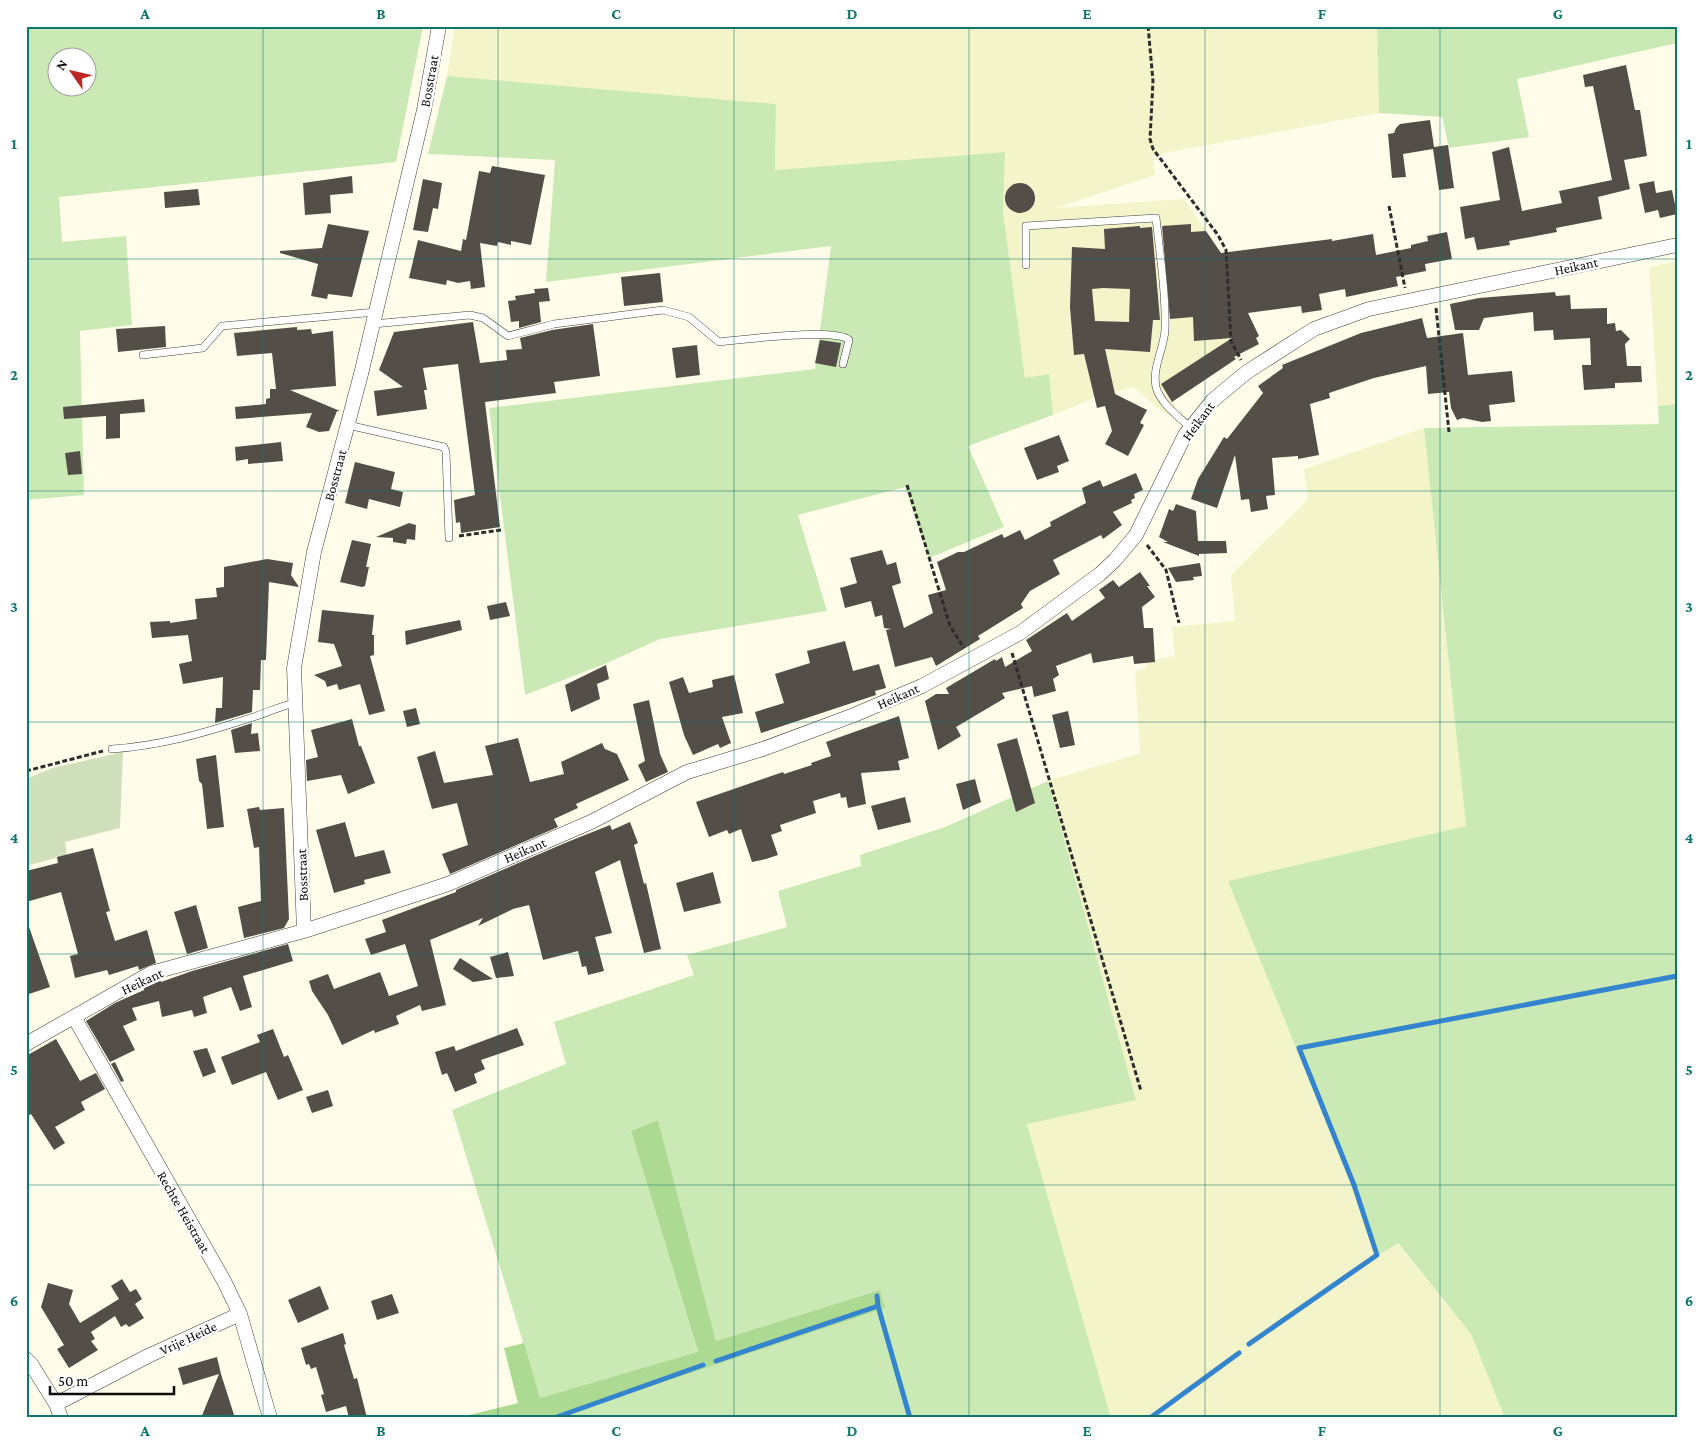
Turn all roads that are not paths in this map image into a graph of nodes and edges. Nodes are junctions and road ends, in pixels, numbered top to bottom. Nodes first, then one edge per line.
1 (439, 26) edge
2 (1677, 245) edge
3 (1026, 265) dead end
4 (374, 318) junction
5 (143, 355) dead end
6 (843, 364) dead end
7 (348, 425) junction
8 (1191, 428) junction
9 (448, 538) road end
10 (295, 703) junction
11 (112, 749) road end
12 (304, 930) junction
13 (74, 1017) junction
14 (26, 1044) edge
15 (240, 1314) junction
16 (26, 1360) edge
17 (56, 1404) junction
18 (61, 1418) edge
19 (270, 1418) edge

1 - 4 street, Bosstraat
2 - 8 street, Heikant
3 - 8 lane
4 - 5 lane
4 - 6 lane
4 - 7 street, Bosstraat
7 - 9 lane
7 - 10 street, Bosstraat
8 - 12 street, Heikant
10 - 11 lane
10 - 12 street, Bosstraat
12 - 13 street, Heikant
13 - 14 street, Heikant
13 - 15 street, Rechte Heistraat
15 - 17 street, Vrije Heide
15 - 19 street, Rechte Heistraat
16 - 17 street
17 - 18 street

